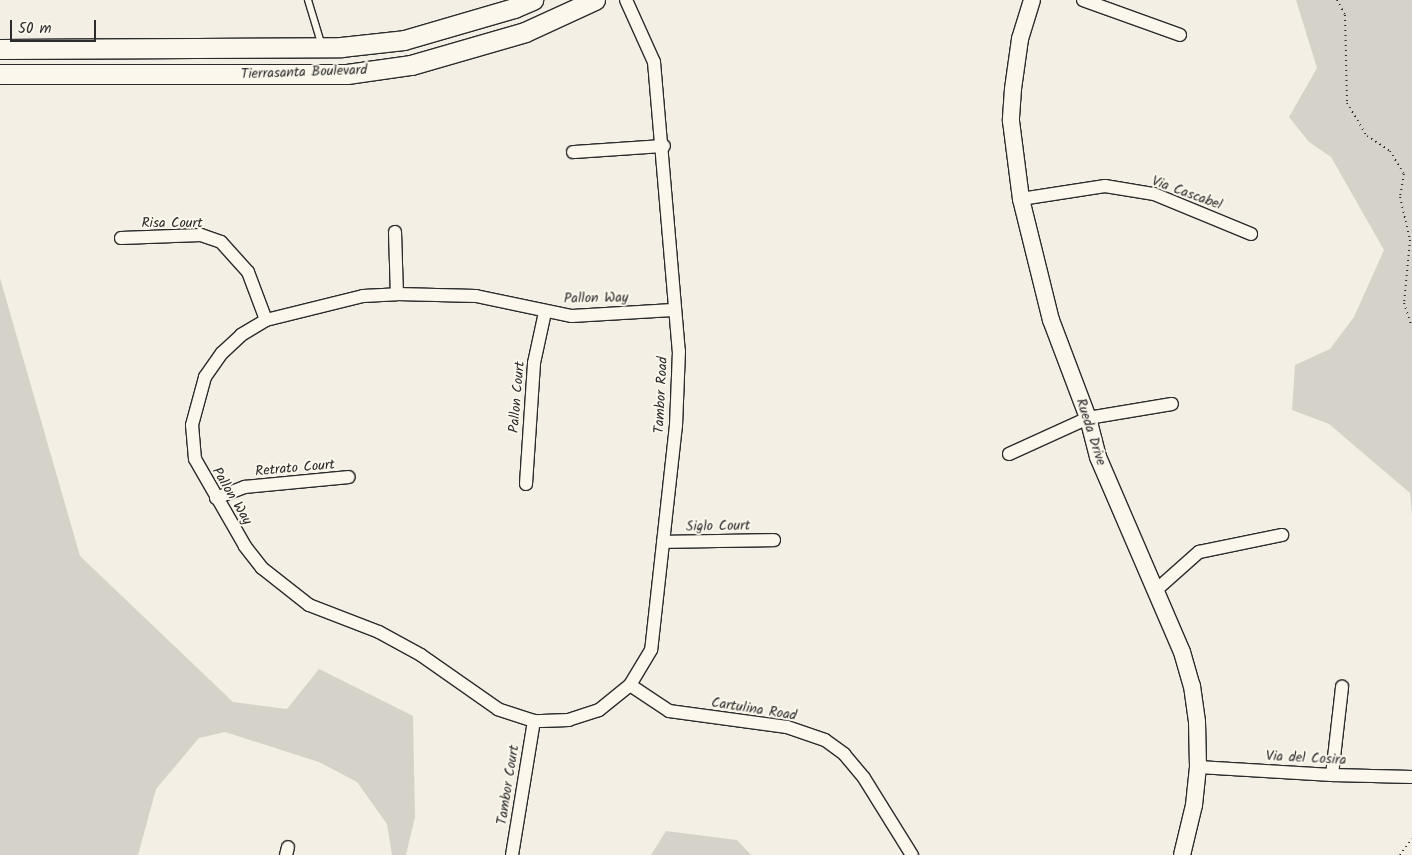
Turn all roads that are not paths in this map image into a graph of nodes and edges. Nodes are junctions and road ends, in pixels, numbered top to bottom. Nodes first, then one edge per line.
1 (308, 0) edge
2 (534, 0) edge
3 (595, 0) edge
4 (626, 0) edge
5 (1032, 0) edge
6 (1083, 0) edge
7 (1180, 35) dead end
8 (322, 47) junction
9 (0, 49) edge
10 (0, 74) edge
11 (664, 146) junction
12 (573, 152) dead end
13 (1021, 199) junction
14 (395, 232) dead end
15 (1251, 234) dead end
16 (121, 238) dead end
17 (397, 294) junction
18 (673, 310) junction
19 (545, 312) junction
20 (266, 320) junction
21 (1172, 404) dead end
22 (1088, 418) junction
23 (1010, 454) dead end
24 (349, 478) dead end
25 (526, 484) dead end
26 (216, 498) junction
27 (1282, 535) dead end
28 (774, 540) dead end
29 (663, 542) junction
30 (1155, 591) junction
31 (630, 685) junction
32 (1342, 688) dead end
33 (534, 720) junction
34 (1198, 767) junction
35 (1332, 775) junction
36 (1412, 777) edge
37 (512, 855) edge
38 (912, 855) edge
39 (1182, 855) edge

1 - 8 lane
2 - 8 main road, Tierrasanta Boulevard
3 - 10 main road, Tierrasanta Boulevard
4 - 11 street, Tambor Road
5 - 13 street, Rueda Drive
6 - 7 street
8 - 9 main road, Tierrasanta Boulevard
11 - 12 street
11 - 18 street, Tambor Road
13 - 15 street, Via Cascabel
13 - 22 street, Rueda Drive
14 - 17 street
16 - 20 street, Risa Court
17 - 19 street, Pallon Way
17 - 20 street, Pallon Way
18 - 19 street, Pallon Way
18 - 29 street, Tambor Road
19 - 25 street, Pallon Court
20 - 26 street, Pallon Way
21 - 22 street
22 - 23 street
22 - 30 street, Rueda Drive
24 - 26 street, Retrato Court
26 - 33 street, Pallon Way
27 - 30 street
28 - 29 street, Siglo Court
29 - 31 street, Tambor Road
30 - 34 street, Rueda Drive
31 - 33 street, Tambor Road
31 - 38 street, Cartulina Road
32 - 35 street
33 - 37 street, Tambor Court
34 - 35 street, Via del Cosira
34 - 39 street, Rueda Drive
35 - 36 street, Via del Cosira

